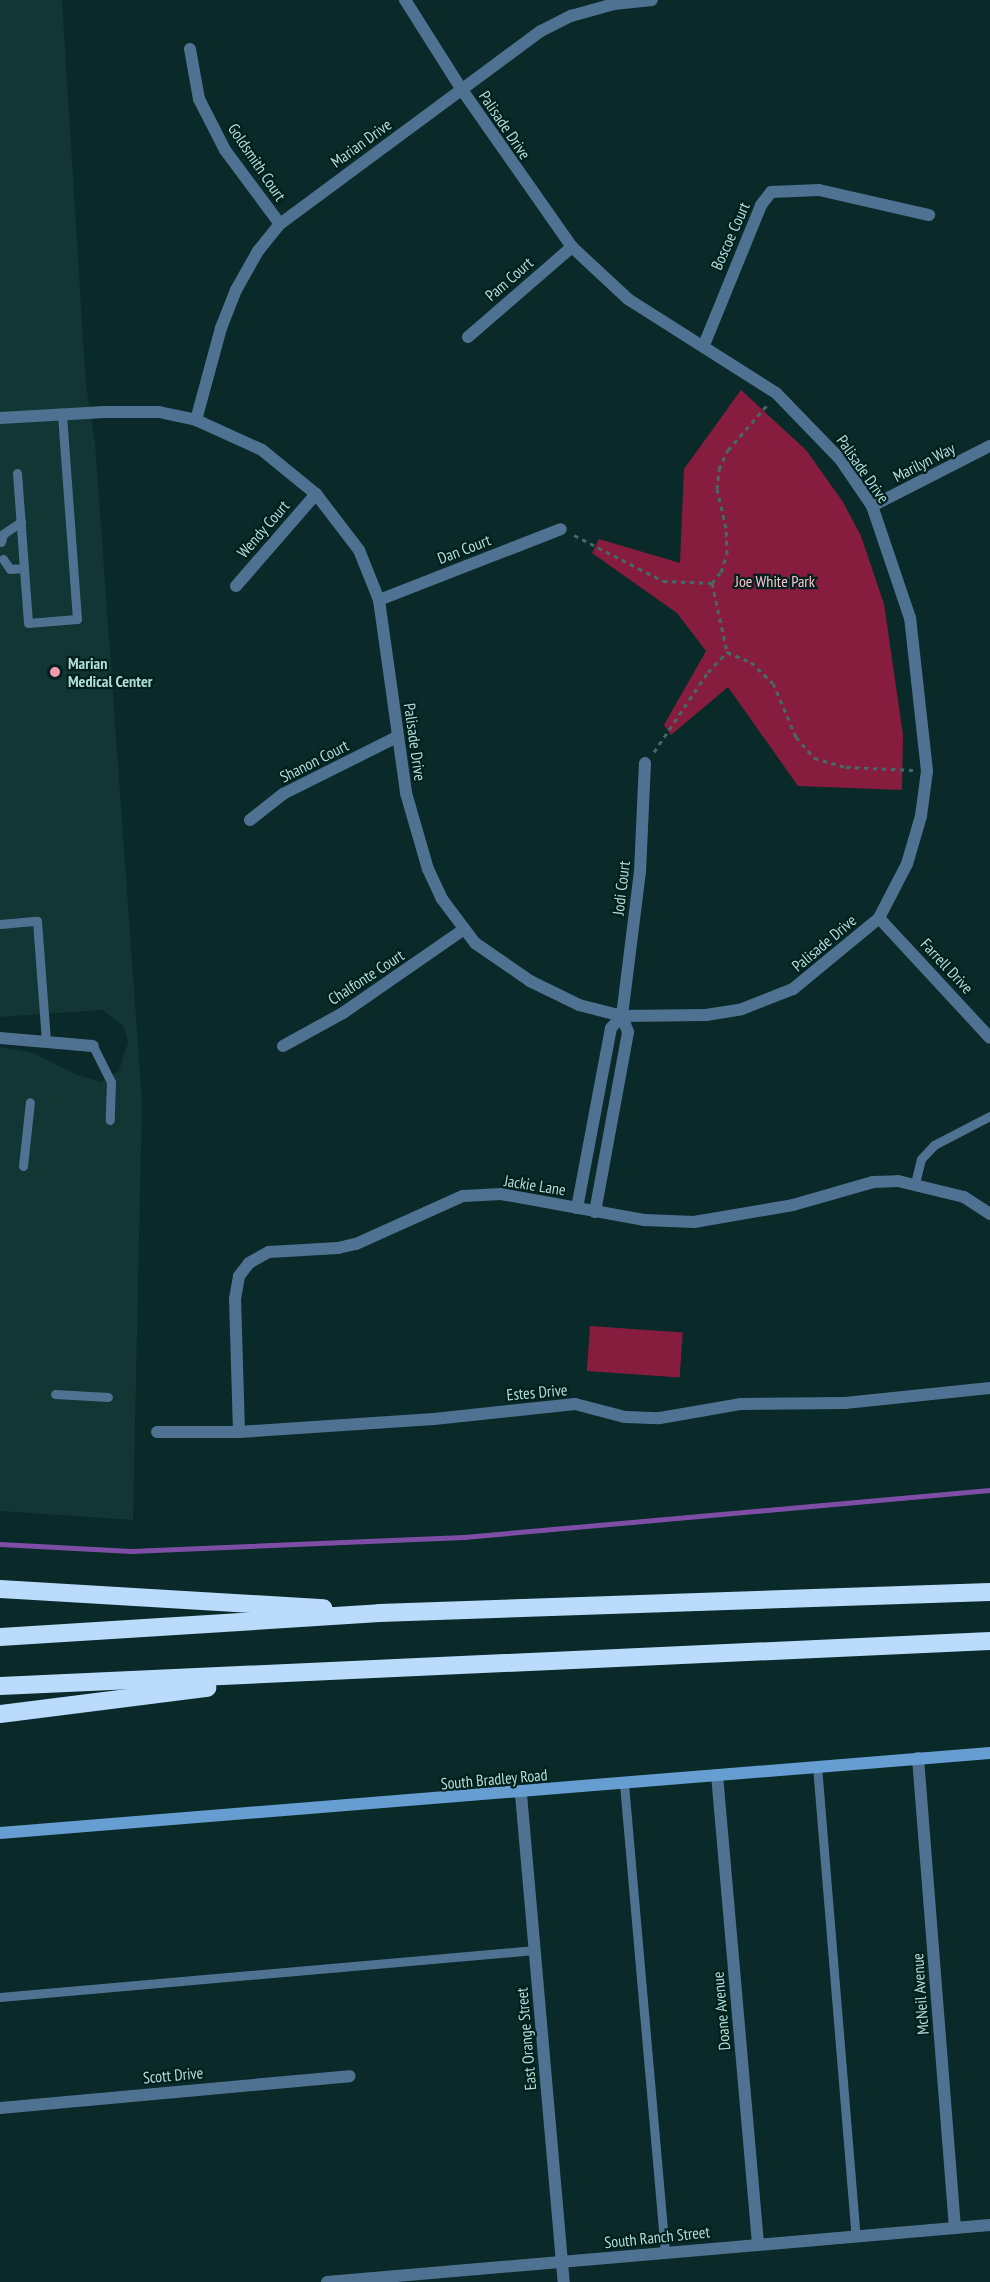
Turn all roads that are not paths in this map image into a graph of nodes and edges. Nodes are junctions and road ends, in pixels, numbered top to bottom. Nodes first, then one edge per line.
1 (405, 0) edge
2 (652, 0) edge
3 (190, 49) dead end
4 (462, 90) junction
5 (929, 215) dead end
6 (280, 224) junction
7 (572, 247) junction
8 (468, 337) dead end
9 (704, 345) junction
10 (62, 413) junction
11 (0, 418) edge
12 (196, 420) junction
13 (990, 446) edge
14 (17, 473) dead end
15 (316, 494) junction
16 (872, 507) junction
17 (21, 522) junction
18 (561, 529) road end
19 (1, 542) edge
20 (3, 559) dead end
21 (24, 568) junction
22 (236, 586) dead end
23 (379, 600) junction
24 (397, 737) junction
25 (645, 764) road end
26 (250, 820) dead end
27 (879, 918) junction
28 (0, 924) edge
29 (464, 930) junction
30 (622, 1016) junction
31 (0, 1038) edge
32 (990, 1038) edge
33 (45, 1041) junction
34 (93, 1046) joint
35 (283, 1046) dead end
36 (30, 1102) dead end
37 (990, 1116) edge
38 (110, 1120) dead end
39 (23, 1166) dead end
40 (915, 1183) junction
41 (577, 1208) junction
42 (595, 1212) junction
43 (990, 1214) edge
44 (990, 1388) edge
45 (55, 1394) dead end
46 (108, 1397) dead end
47 (157, 1432) dead end
48 (239, 1432) junction
49 (0, 1589) edge
50 (990, 1592) edge
51 (379, 1613) junction
52 (0, 1637) edge
53 (990, 1641) edge
54 (336, 1673) junction
55 (0, 1686) edge
56 (0, 1714) edge
57 (990, 1752) edge
58 (918, 1758) junction
59 (818, 1766) junction
60 (717, 1775) junction
61 (624, 1784) junction
62 (521, 1794) junction
63 (0, 1833) edge
64 (535, 1950) junction
65 (0, 1997) edge
66 (350, 2076) dead end
67 (0, 2108) edge
68 (990, 2225) edge
69 (955, 2228) junction
70 (856, 2236) junction
71 (758, 2243) junction
72 (664, 2253) junction
73 (562, 2263) junction
74 (327, 2282) edge
75 (564, 2282) edge

1 - 4 street, Palisade Drive
2 - 4 street, Marian Drive
3 - 6 street, Goldsmith Court
4 - 6 street, Marian Drive
4 - 7 street, Palisade Drive
5 - 9 street, Boscoe Court
6 - 12 street, Marian Drive
7 - 8 street, Pam Court
7 - 9 street, Palisade Drive
9 - 16 street, Palisade Drive
10 - 11 street, Palisade Drive
10 - 12 street, Palisade Drive
10 - 21 lane
12 - 15 street, Palisade Drive
13 - 16 street, Marilyn Way
14 - 17 lane
15 - 22 street, Wendy Court
15 - 23 street, Palisade Drive
16 - 27 street, Palisade Drive
17 - 19 lane
17 - 21 lane
18 - 23 street, Dan Court
20 - 21 lane
23 - 24 street, Palisade Drive
24 - 26 street, Shanon Court
24 - 29 street, Palisade Drive
25 - 30 street, Jodi Court
27 - 30 street, Palisade Drive
27 - 32 street, Farrell Drive
28 - 33 lane
29 - 30 street, Palisade Drive
29 - 35 street, Chalfonte Court
30 - 41 street, Jodi Court
30 - 42 street, Jodi Court
31 - 33 street
33 - 34 street
34 - 38 lane
36 - 39 lane
37 - 40 lane
40 - 42 street, Jackie Lane
40 - 43 street, Jackie Lane
41 - 42 street, Jackie Lane
41 - 48 street, Jackie Lane
44 - 48 street, Estes Drive
45 - 46 lane
47 - 48 street, Estes Drive
49 - 51 highway
50 - 51 highway
51 - 52 highway
53 - 54 highway
54 - 55 highway
54 - 56 highway
57 - 58 street, South Bradley Road
58 - 59 street, South Bradley Road
58 - 69 street, McNeil Avenue
59 - 60 street, South Bradley Road
59 - 70 lane
60 - 61 street, South Bradley Road
60 - 71 street, Doane Avenue
61 - 62 street, South Bradley Road
61 - 72 lane
62 - 63 street, South Bradley Road
62 - 64 street, East Orange Street
64 - 65 lane
64 - 73 street, East Orange Street
66 - 67 street, Scott Drive
68 - 69 street, South Ranch Street
69 - 70 street, South Ranch Street
70 - 71 street, South Ranch Street
71 - 72 street, South Ranch Street
72 - 73 street, South Ranch Street
73 - 74 street, South Ranch Street
73 - 75 street, East Orange Street

